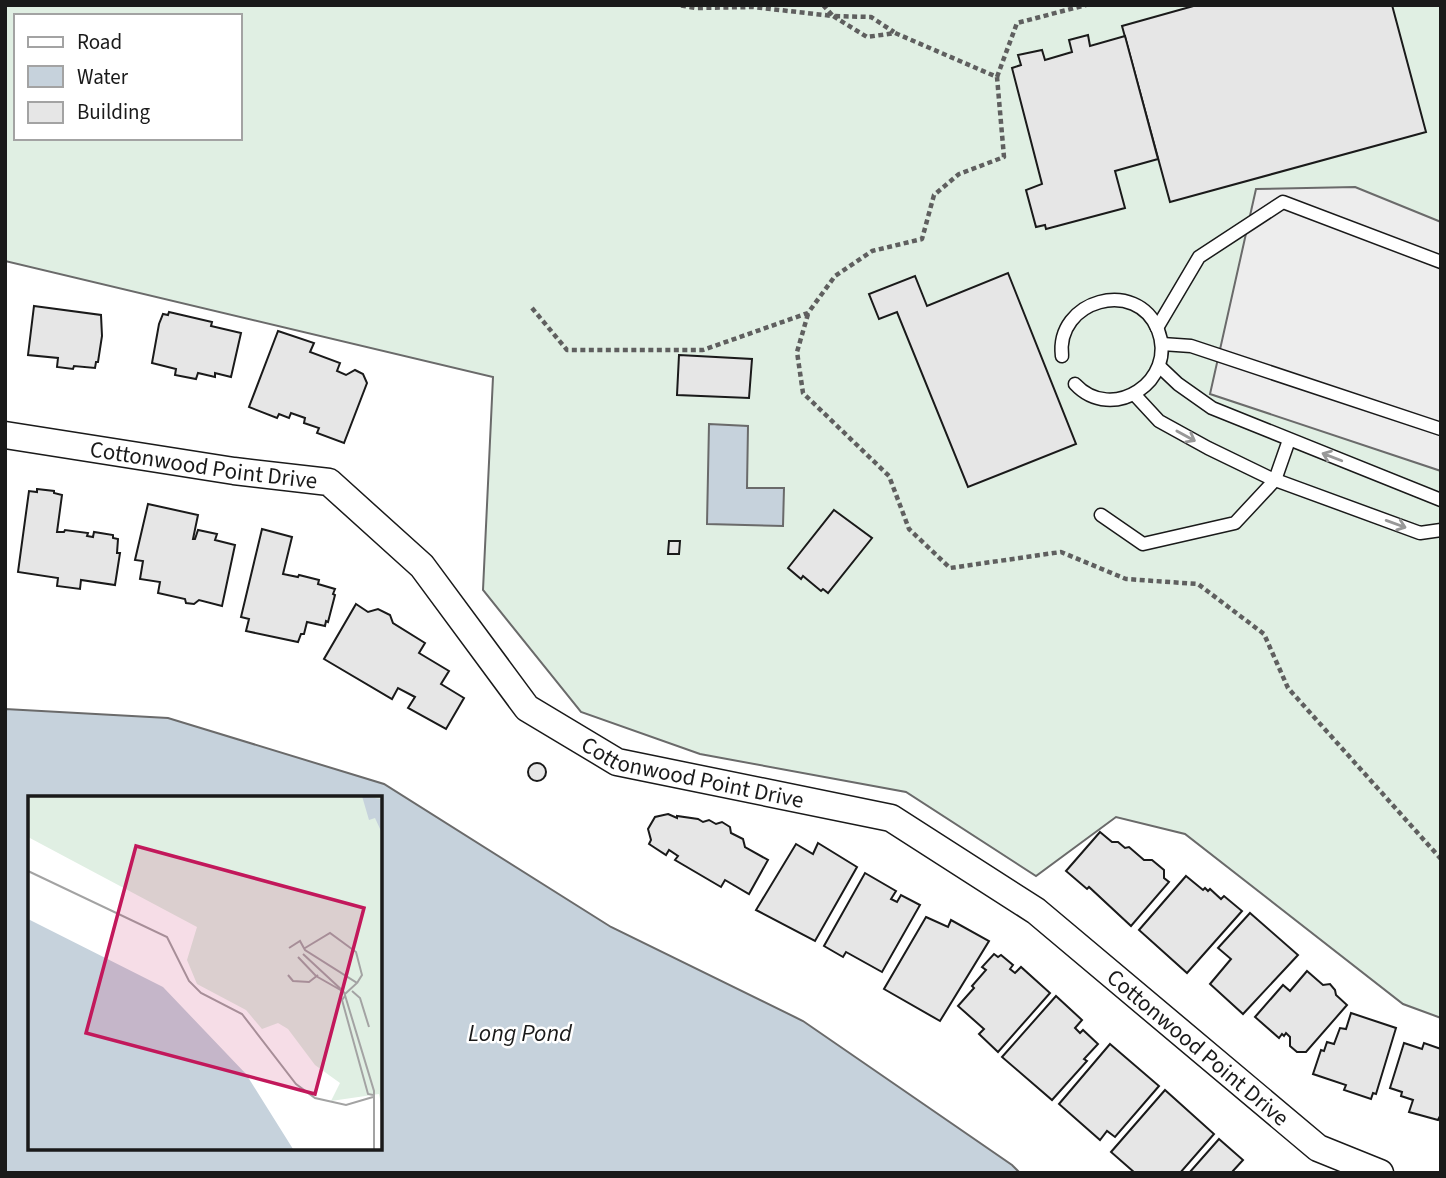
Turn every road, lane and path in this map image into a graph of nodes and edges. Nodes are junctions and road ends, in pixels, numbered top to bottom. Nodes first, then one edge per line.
1 (678, 5) edge
2 (823, 5) edge
3 (1086, 5) edge
4 (834, 16) junction
5 (895, 33) junction
6 (997, 77) junction
7 (1441, 262) edge
8 (532, 308) dead end
9 (808, 313) junction
10 (1157, 328) junction
11 (1162, 344) junction
12 (1062, 356) dead end
13 (1159, 366) junction
14 (1075, 384) dead end
15 (1134, 394) junction
16 (1441, 429) edge
17 (5, 435) edge
18 (1289, 440) junction
19 (1275, 480) junction
20 (1441, 500) edge
21 (1101, 515) dead end
22 (1441, 530) edge
23 (1441, 859) edge
24 (1380, 1173) edge

1 - 4 path
2 - 4 path
3 - 6 path
4 - 5 path
4 - 5 path
5 - 6 path
6 - 9 path
7 - 10 lane
8 - 9 path
9 - 23 path
10 - 11 lane
10 - 12 lane
11 - 13 lane
11 - 16 lane
13 - 15 lane
13 - 18 lane
14 - 15 lane
15 -> 19 lane
17 - 24 street, Cottonwood Point Drive
18 - 19 lane
20 -> 18 lane
19 - 21 lane
19 -> 22 lane

